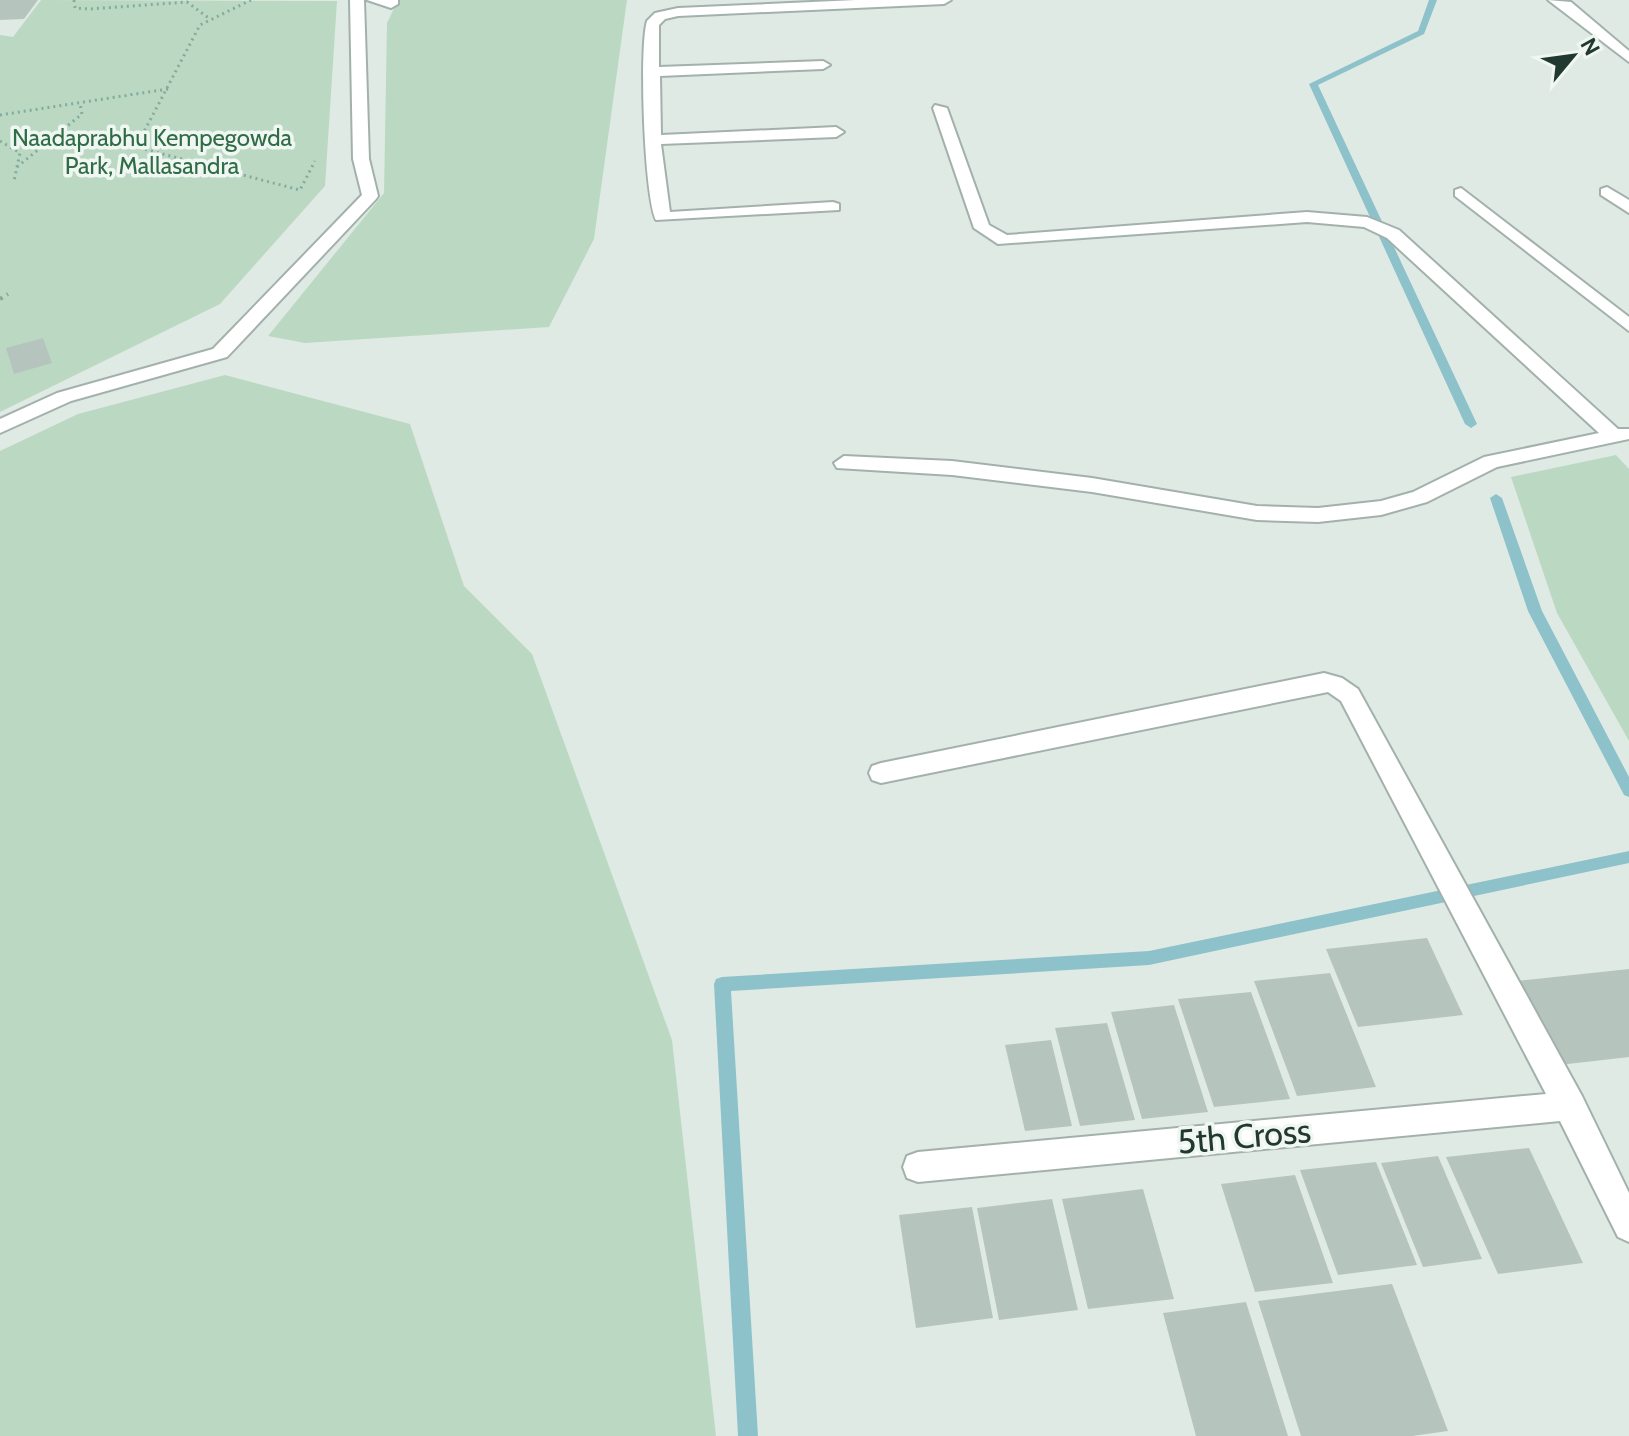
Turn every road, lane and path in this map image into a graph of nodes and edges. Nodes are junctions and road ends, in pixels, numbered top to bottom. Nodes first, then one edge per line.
1 (74, 0) edge
2 (251, 0) edge
3 (357, 0) edge
4 (374, 0) edge
5 (391, 0) edge
6 (944, 0) edge
7 (1555, 0) edge
8 (210, 19) junction
9 (1629, 58) edge
10 (823, 65) dead end
11 (650, 72) junction
12 (168, 89) junction
13 (80, 103) junction
14 (940, 108) dead end
15 (0, 115) edge
16 (836, 132) dead end
17 (653, 140) junction
18 (0, 141) edge
19 (315, 161) dead end
20 (17, 167) junction
21 (14, 181) dead end
22 (1607, 192) dead end
23 (1461, 193) dead end
24 (833, 207) dead end
25 (1629, 208) edge
26 (8, 294) dead end
27 (0, 299) edge
28 (1629, 326) edge
29 (0, 427) edge
30 (1621, 434) edge
31 (844, 463) dead end
32 (881, 773) dead end
33 (1571, 1106) junction
34 (918, 1167) dead end
35 (1629, 1226) edge

1 - 8 path
2 - 8 path
3 - 29 street
4 - 5 street
6 - 11 street
7 - 9 street
8 - 12 path
10 - 11 street
11 - 17 street
12 - 13 path
12 - 19 path
13 - 15 path
13 - 20 path
14 - 30 street
16 - 17 street
17 - 24 street
18 - 20 path
20 - 21 path
22 - 25 street
23 - 28 street
26 - 27 path
30 - 31 street
32 - 33 street
33 - 34 street, 5th Cross
33 - 35 street

